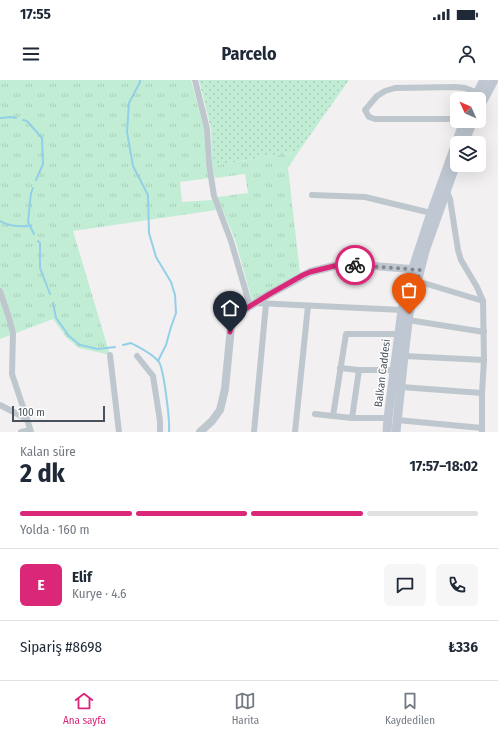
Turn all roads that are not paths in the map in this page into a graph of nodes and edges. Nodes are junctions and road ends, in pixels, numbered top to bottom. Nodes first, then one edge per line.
1 (195, 80) edge
2 (484, 80) edge
3 (494, 80) edge
4 (470, 92) edge
5 (478, 92) edge
6 (486, 95) edge
7 (450, 119) edge
8 (461, 128) edge
9 (452, 172) edge
10 (446, 189) junction
11 (312, 195) dead end
12 (431, 213) junction
13 (416, 270) junction
14 (417, 281) junction
15 (0, 291) edge
16 (483, 301) junction
17 (266, 304) junction
18 (253, 305) junction
19 (308, 306) junction
20 (402, 310) junction
21 (408, 320) junction
22 (484, 332) junction
23 (398, 334) junction
24 (110, 355) dead end
25 (137, 356) dead end
26 (404, 356) junction
27 (484, 360) junction
28 (340, 368) junction
29 (359, 370) junction
30 (394, 370) junction
31 (401, 387) junction
32 (482, 393) junction
33 (0, 405) edge
34 (315, 414) dead end
35 (333, 416) junction
36 (352, 418) junction
37 (27, 419) junction
38 (392, 419) junction
39 (482, 430) edge
40 (30, 431) edge
41 (21, 432) edge
42 (119, 432) edge
43 (160, 432) edge
44 (200, 432) edge
45 (254, 432) edge
46 (295, 432) edge
47 (387, 432) edge
48 (396, 432) edge

1 - 18 street
2 - 5 main road
3 - 6 main road
4 - 7 street
8 - 12 main road, Balkan Caddesi
9 - 10 main road, Balkan Caddesi
10 - 13 main road, Balkan Caddesi
10 - 16 street
11 - 12 street
12 - 13 main road, Balkan Caddesi
13 - 14 main road, Balkan Caddesi
13 - 18 street
13 - 20 main road, Balkan Caddesi
14 - 16 street
14 - 21 main road, Balkan Caddesi
15 - 37 street
16 - 22 street
17 - 18 street
17 - 19 street
17 - 45 street
18 - 44 street
19 - 20 street
19 - 46 street
20 - 23 main road, Balkan Caddesi
21 - 22 street
21 - 26 main road, Balkan Caddesi
22 - 27 street
23 - 28 street
23 - 30 main road, Balkan Caddesi
24 - 42 street
25 - 43 street
26 - 27 street
26 - 31 main road, Balkan Caddesi
27 - 32 street
28 - 29 street
28 - 35 street
29 - 30 street
29 - 36 street
30 - 38 main road, Balkan Caddesi
31 - 32 street
31 - 38 main road, Balkan Caddesi
32 - 39 street
33 - 37 street
34 - 35 street
35 - 36 street
36 - 38 street
37 - 40 street
38 - 39 street
38 - 47 main road, Balkan Caddesi
38 - 48 main road, Balkan Caddesi
40 - 41 street

